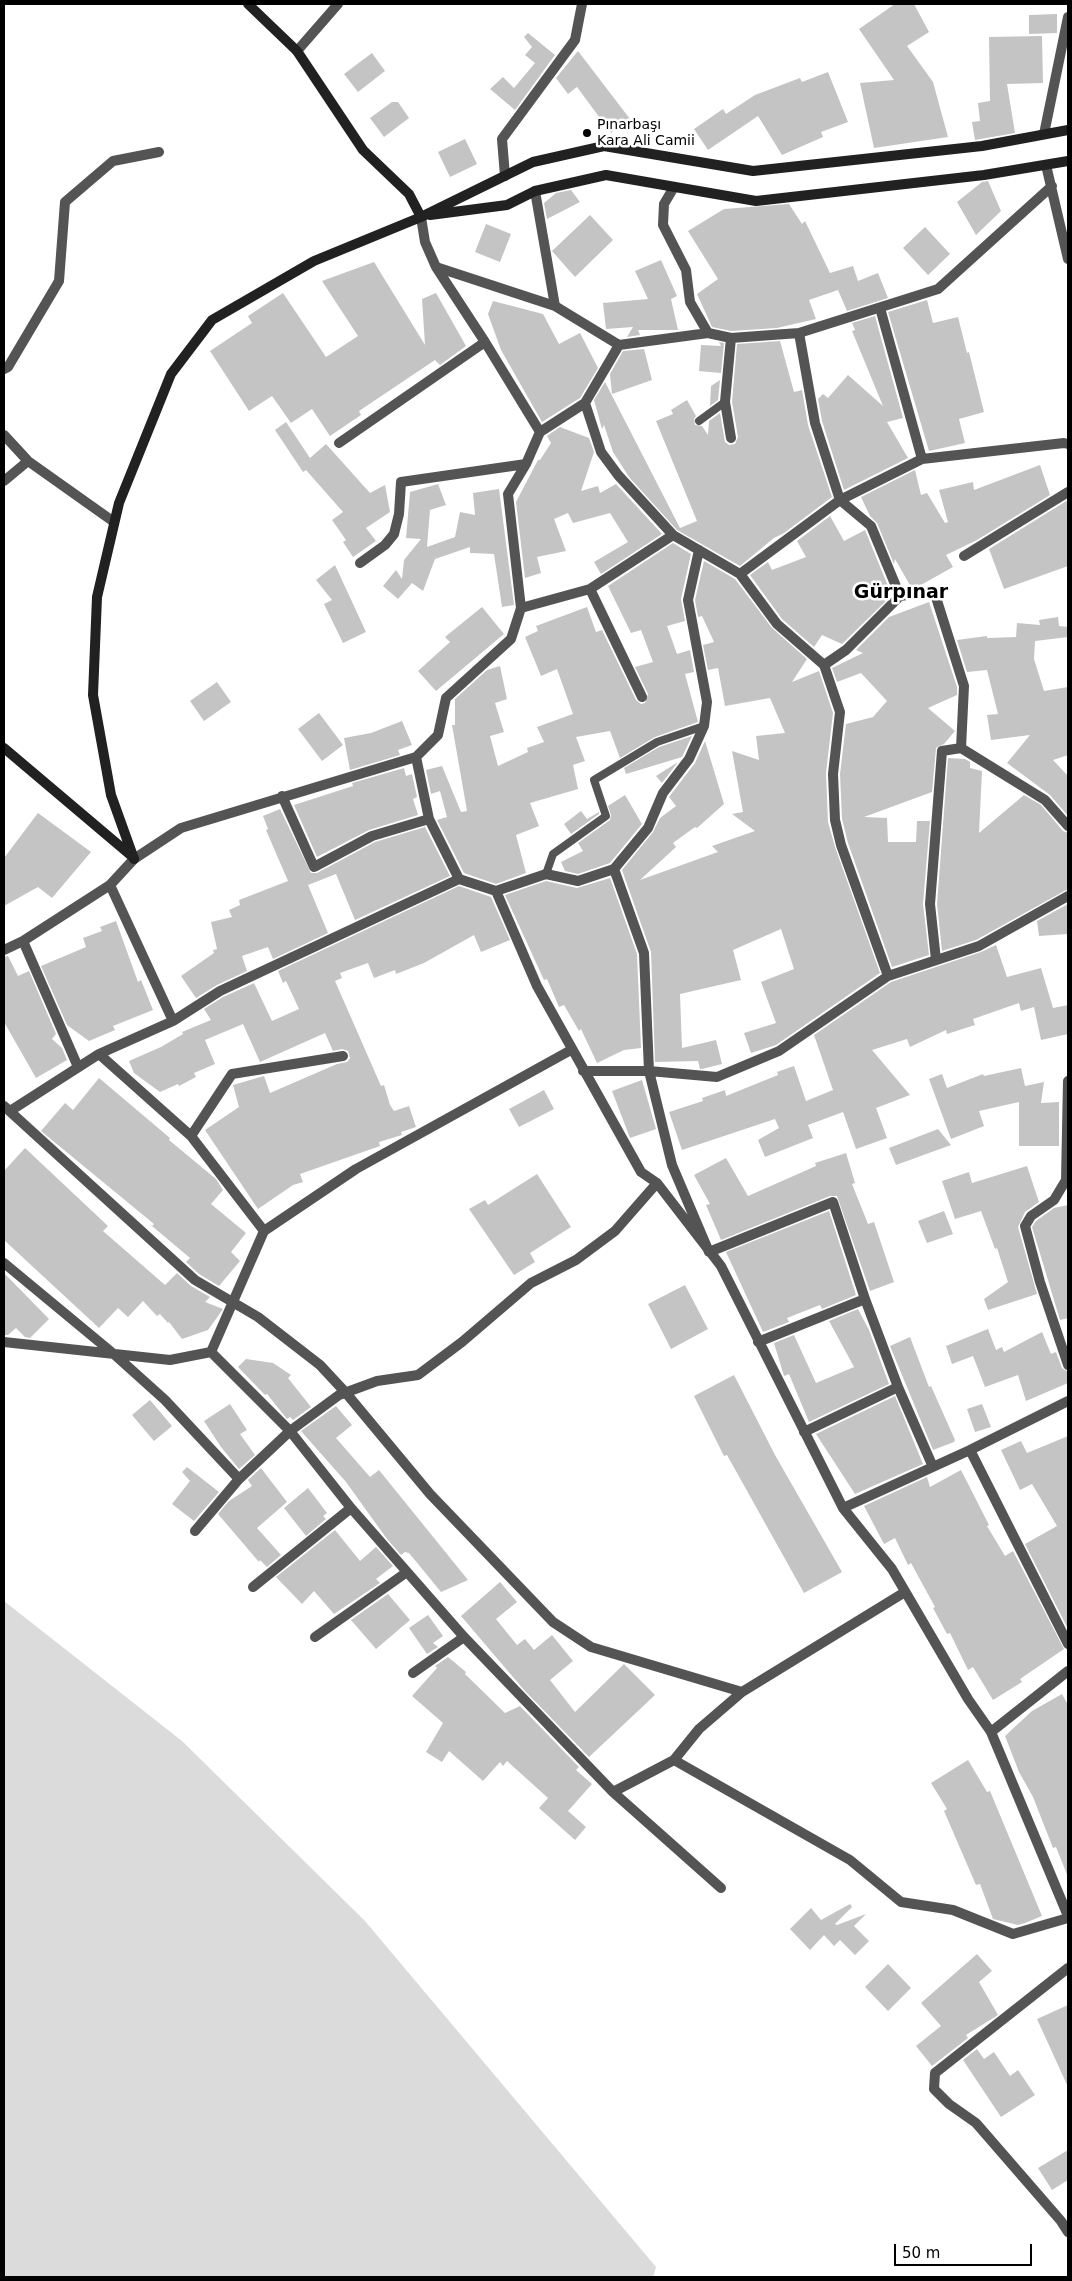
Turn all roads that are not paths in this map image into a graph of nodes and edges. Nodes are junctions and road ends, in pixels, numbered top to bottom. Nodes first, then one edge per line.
1 (248, 4) edge
2 (338, 4) edge
3 (582, 4) edge
4 (1068, 18) edge
5 (297, 51) junction
6 (1068, 130) edge
7 (1044, 134) junction
8 (160, 152) dead end
9 (1068, 161) edge
10 (1046, 165) junction
11 (505, 176) junction
12 (1052, 186) junction
13 (674, 187) junction
14 (535, 191) junction
15 (421, 216) junction
16 (1068, 259) edge
17 (436, 267) junction
18 (554, 306) junction
19 (880, 308) junction
20 (799, 332) junction
21 (708, 333) junction
22 (730, 338) junction
23 (486, 342) junction
24 (619, 345) junction
25 (4, 369) edge
26 (725, 402) junction
27 (585, 404) junction
28 (699, 420) dead end
29 (540, 432) junction
30 (4, 435) edge
31 (731, 438) dead end
32 (339, 443) dead end
33 (1068, 444) edge
34 (922, 459) junction
35 (28, 461) junction
36 (526, 464) junction
37 (4, 481) edge
38 (1068, 492) edge
39 (840, 500) junction
40 (114, 522) junction
41 (673, 535) junction
42 (699, 550) junction
43 (964, 556) dead end
44 (360, 564) dead end
45 (740, 574) junction
46 (590, 589) junction
47 (900, 596) junction
48 (521, 608) junction
49 (824, 665) junction
50 (642, 697) dead end
51 (704, 726) junction
52 (4, 748) edge
53 (961, 748) junction
54 (416, 757) junction
55 (282, 796) junction
56 (429, 820) junction
57 (1068, 826) edge
58 (134, 859) junction
59 (614, 869) junction
60 (546, 874) junction
61 (459, 879) junction
62 (110, 885) junction
63 (496, 891) junction
64 (1068, 896) edge
65 (23, 941) junction
66 (4, 950) edge
67 (936, 960) junction
68 (888, 976) junction
69 (173, 1021) junction
70 (571, 1050) junction
71 (99, 1054) junction
72 (343, 1056) dead end
73 (78, 1067) junction
74 (583, 1071) junction
75 (650, 1071) junction
76 (1068, 1081) edge
77 (7, 1108) edge
78 (191, 1136) junction
79 (657, 1183) junction
80 (264, 1231) junction
81 (709, 1252) junction
82 (4, 1263) edge
83 (865, 1299) junction
84 (233, 1303) junction
85 (4, 1342) edge
86 (758, 1342) junction
87 (211, 1352) junction
88 (115, 1355) junction
89 (1068, 1365) edge
90 (898, 1387) junction
91 (346, 1392) junction
92 (1068, 1401) edge
93 (290, 1431) junction
94 (804, 1432) junction
95 (970, 1450) junction
96 (934, 1467) junction
97 (239, 1479) junction
98 (351, 1508) junction
99 (843, 1508) junction
100 (195, 1531) dead end
101 (407, 1572) junction
102 (253, 1587) dead end
103 (905, 1592) junction
104 (464, 1636) junction
105 (315, 1637) dead end
106 (1068, 1644) edge
107 (1068, 1673) edge
108 (413, 1674) dead end
109 (742, 1692) junction
110 (991, 1732) junction
111 (674, 1760) junction
112 (613, 1792) junction
113 (721, 1888) dead end
114 (1068, 1917) edge
115 (1068, 1968) edge
116 (1068, 2232) edge

1 - 5 main road
2 - 5 street
3 - 11 street
4 - 7 street
5 - 15 main road
6 - 7 main road
7 - 11 main road
8 - 25 street
9 - 10 main road
10 - 12 street
10 - 13 main road
11 - 15 main road
12 - 16 street
12 - 19 street
13 - 14 main road
13 - 21 street
14 - 15 main road
14 - 18 street
15 - 17 street
15 - 40 main road
17 - 18 street
17 - 23 street
18 - 24 street
19 - 20 street
19 - 34 street
20 - 22 street
20 - 39 street
21 - 22 street
21 - 24 street
22 - 26 street
23 - 29 street
23 - 32 street
24 - 27 street
26 - 28 lane
26 - 31 street
27 - 29 street
27 - 41 street
29 - 36 street
30 - 35 street
33 - 34 street
34 - 39 street
35 - 37 street
35 - 40 street
36 - 44 street
36 - 48 street
38 - 43 street
39 - 45 street
39 - 47 street
40 - 58 main road
41 - 42 street
41 - 46 street
42 - 45 street
42 - 51 street
45 - 49 street
46 - 48 street
46 - 50 street
47 - 49 street
47 - 53 street
48 - 54 street
49 - 68 street
51 - 59 street
51 - 60 lane
52 - 58 main road
53 - 57 street
53 - 67 street
54 - 55 street
54 - 56 street
55 - 56 street
55 - 58 street
56 - 61 street
58 - 62 street
59 - 60 street
59 - 75 street
60 - 63 street
61 - 63 street
61 - 69 street
62 - 65 street
62 - 69 street
63 - 70 street
64 - 67 street
65 - 66 street
65 - 73 street
67 - 68 street
68 - 75 street
69 - 71 street
70 - 74 street
70 - 80 street
71 - 73 street
71 - 78 street
72 - 78 street
73 - 77 street
74 - 75 street
74 - 79 street
75 - 81 street
76 - 89 street
77 - 84 street
78 - 80 street
79 - 81 street
79 - 91 street
80 - 84 street
81 - 83 street
81 - 86 street
82 - 88 street
83 - 86 street
83 - 90 street
84 - 87 street
84 - 91 street
85 - 88 street
86 - 94 street
87 - 88 street
87 - 93 street
88 - 97 street
90 - 94 street
90 - 96 street
91 - 93 street
91 - 109 street
92 - 95 street
93 - 97 street
93 - 98 street
94 - 99 street
95 - 96 street
95 - 106 street
96 - 99 street
97 - 100 street
98 - 101 street
98 - 102 street
99 - 103 street
101 - 104 street
101 - 105 street
103 - 109 street
103 - 110 street
104 - 108 street
104 - 112 street
107 - 110 street
109 - 111 street
110 - 114 street
111 - 112 street
111 - 114 street
112 - 113 street
115 - 116 street

